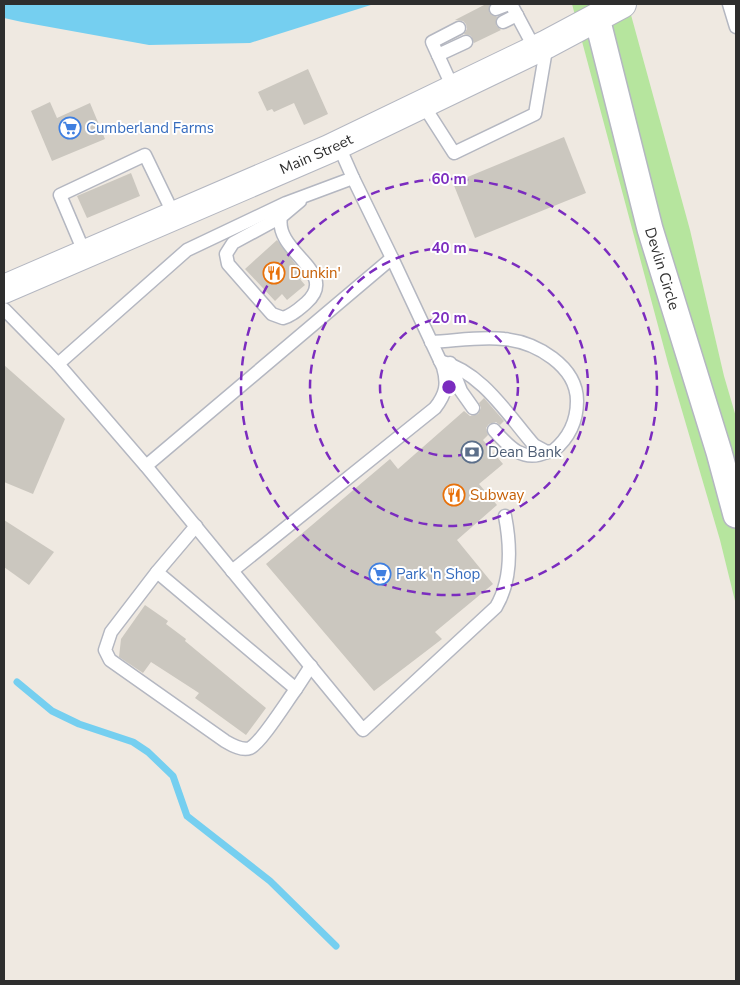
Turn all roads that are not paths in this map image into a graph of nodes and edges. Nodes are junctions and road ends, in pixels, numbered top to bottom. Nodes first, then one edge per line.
1 (510, 4) edge
2 (622, 4) edge
3 (729, 4) edge
4 (496, 9) dead end
5 (517, 15) junction
6 (597, 18) junction
7 (503, 22) dead end
8 (736, 27) edge
9 (459, 28) dead end
10 (466, 42) dead end
11 (541, 46) junction
12 (438, 55) junction
13 (453, 88) junction
14 (422, 103) junction
15 (338, 144) junction
16 (353, 178) junction
17 (306, 195) junction
18 (174, 216) junction
19 (281, 217) junction
20 (85, 254) junction
21 (392, 258) junction
22 (4, 289) edge
23 (4, 308) edge
24 (431, 342) junction
25 (445, 362) junction
26 (58, 364) junction
27 (473, 408) dead end
28 (494, 430) dead end
29 (547, 452) junction
30 (146, 466) junction
31 (505, 516) dead end
32 (736, 516) edge
33 (196, 526) junction
34 (232, 571) junction
35 (157, 572) junction
36 (311, 666) junction
37 (296, 689) junction

1 - 4 lane
1 - 5 lane
2 - 6 main road, Main Street
3 - 8 lane
5 - 7 lane
5 - 11 lane
6 - 11 main road, Main Street
6 - 32 street, Devlin Circle
9 - 12 lane
10 - 12 lane
11 - 13 main road, Main Street
11 - 14 lane
12 - 13 lane
13 - 14 main road, Main Street
14 - 15 main road, Main Street
15 - 16 lane
15 - 18 main road, Main Street
16 - 17 lane
16 - 21 lane
17 - 19 lane
17 - 26 lane
18 - 20 main road, Main Street
18 - 20 lane
19 - 19 lane
20 - 22 main road, Main Street
21 - 24 lane
21 - 30 lane
23 - 26 lane
24 - 25 lane
24 - 29 lane
25 - 27 lane
25 - 29 lane
25 - 34 lane
26 - 30 lane
28 - 29 lane
30 - 33 lane
31 - 36 lane
33 - 34 lane
33 - 35 lane
34 - 36 lane
35 - 37 lane
35 - 37 lane
36 - 37 lane

